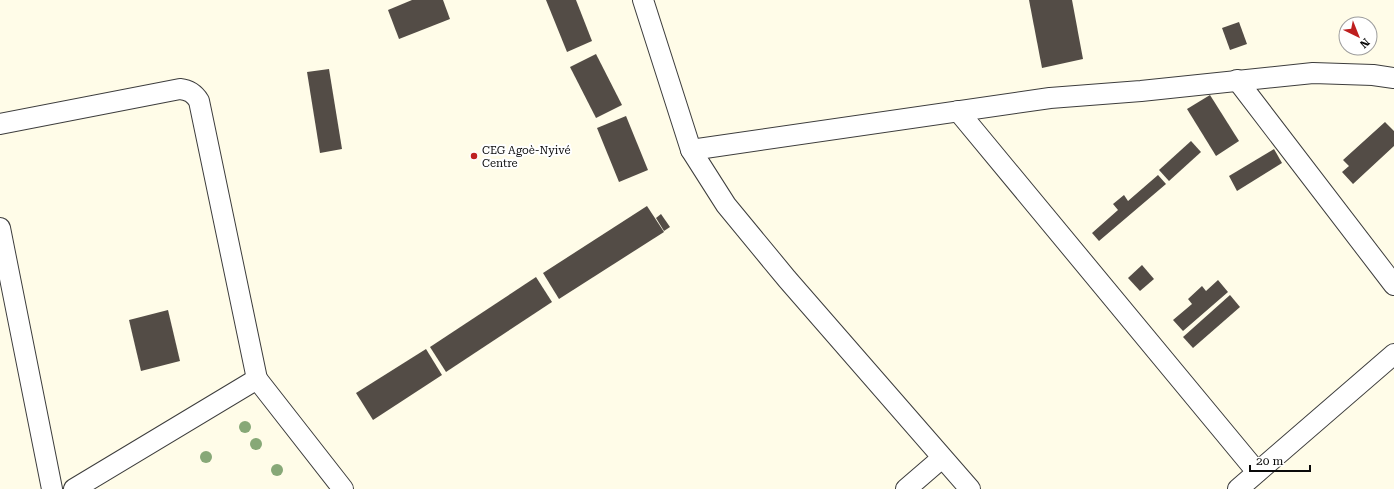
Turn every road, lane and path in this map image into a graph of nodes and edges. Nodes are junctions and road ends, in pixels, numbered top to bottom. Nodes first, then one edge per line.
1 (643, 0) edge
2 (1394, 78) edge
3 (1237, 80) junction
4 (958, 111) junction
5 (0, 124) edge
6 (692, 150) junction
7 (0, 228) edge
8 (1394, 285) edge
9 (1394, 354) edge
10 (257, 379) junction
11 (942, 458) junction
12 (1257, 472) junction
13 (52, 489) edge
14 (74, 489) edge
15 (343, 489) edge
16 (906, 489) edge
17 (970, 489) edge
18 (1238, 489) edge

1 - 6 street
2 - 3 street
3 - 4 street
3 - 8 street
4 - 6 street
4 - 12 street
5 - 10 street
6 - 11 street
7 - 13 street
9 - 12 street
10 - 14 street
10 - 15 street
11 - 16 street
11 - 17 street
12 - 18 street

